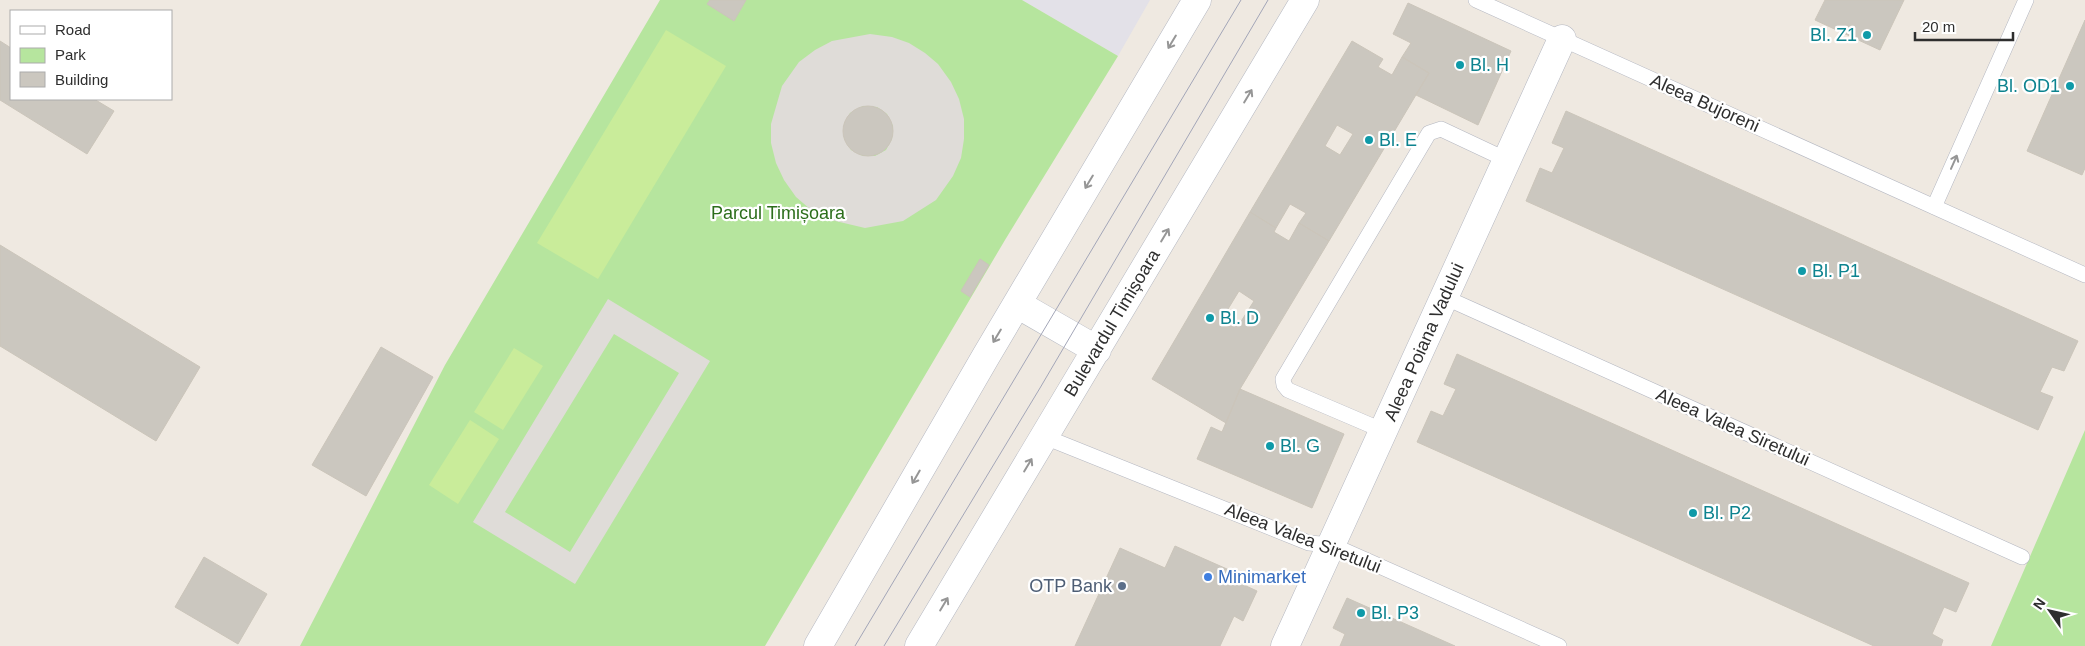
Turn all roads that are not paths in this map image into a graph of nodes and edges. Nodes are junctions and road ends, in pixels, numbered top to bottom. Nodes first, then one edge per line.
1 (1197, 0) edge
2 (1305, 0) edge
3 (1476, 0) edge
4 (2026, 0) edge
5 (1562, 39) junction
6 (1507, 160) junction
7 (1934, 207) junction
8 (2085, 276) edge
9 (1444, 297) junction
10 (1017, 304) junction
11 (1097, 350) junction
12 (1384, 431) junction
13 (1045, 437) junction
14 (1332, 545) junction
15 (2022, 557) dead end
16 (818, 646) edge
17 (919, 646) edge
18 (1286, 646) edge
19 (1559, 646) edge

1 -> 10 main road
11 -> 2 main road, Bulevardul Timișoara
3 - 5 lane, Aleea Bujoreni
7 -> 4 lane
5 - 6 main road, Aleea Poiana Vadului
5 - 7 lane, Aleea Bujoreni
6 - 9 main road, Aleea Poiana Vadului
6 - 12 lane
7 - 8 lane, Aleea Bujoreni
9 - 12 main road, Aleea Poiana Vadului
9 - 15 lane, Aleea Valea Siretului
10 - 11 main road
10 -> 16 main road
11 - 13 main road, Bulevardul Timișoara
12 - 14 main road, Aleea Poiana Vadului
13 - 14 lane, Aleea Valea Siretului
17 -> 13 main road, Bulevardul Timișoara
14 - 18 main road, Aleea Poiana Vadului
14 - 19 lane, Aleea Valea Siretului

